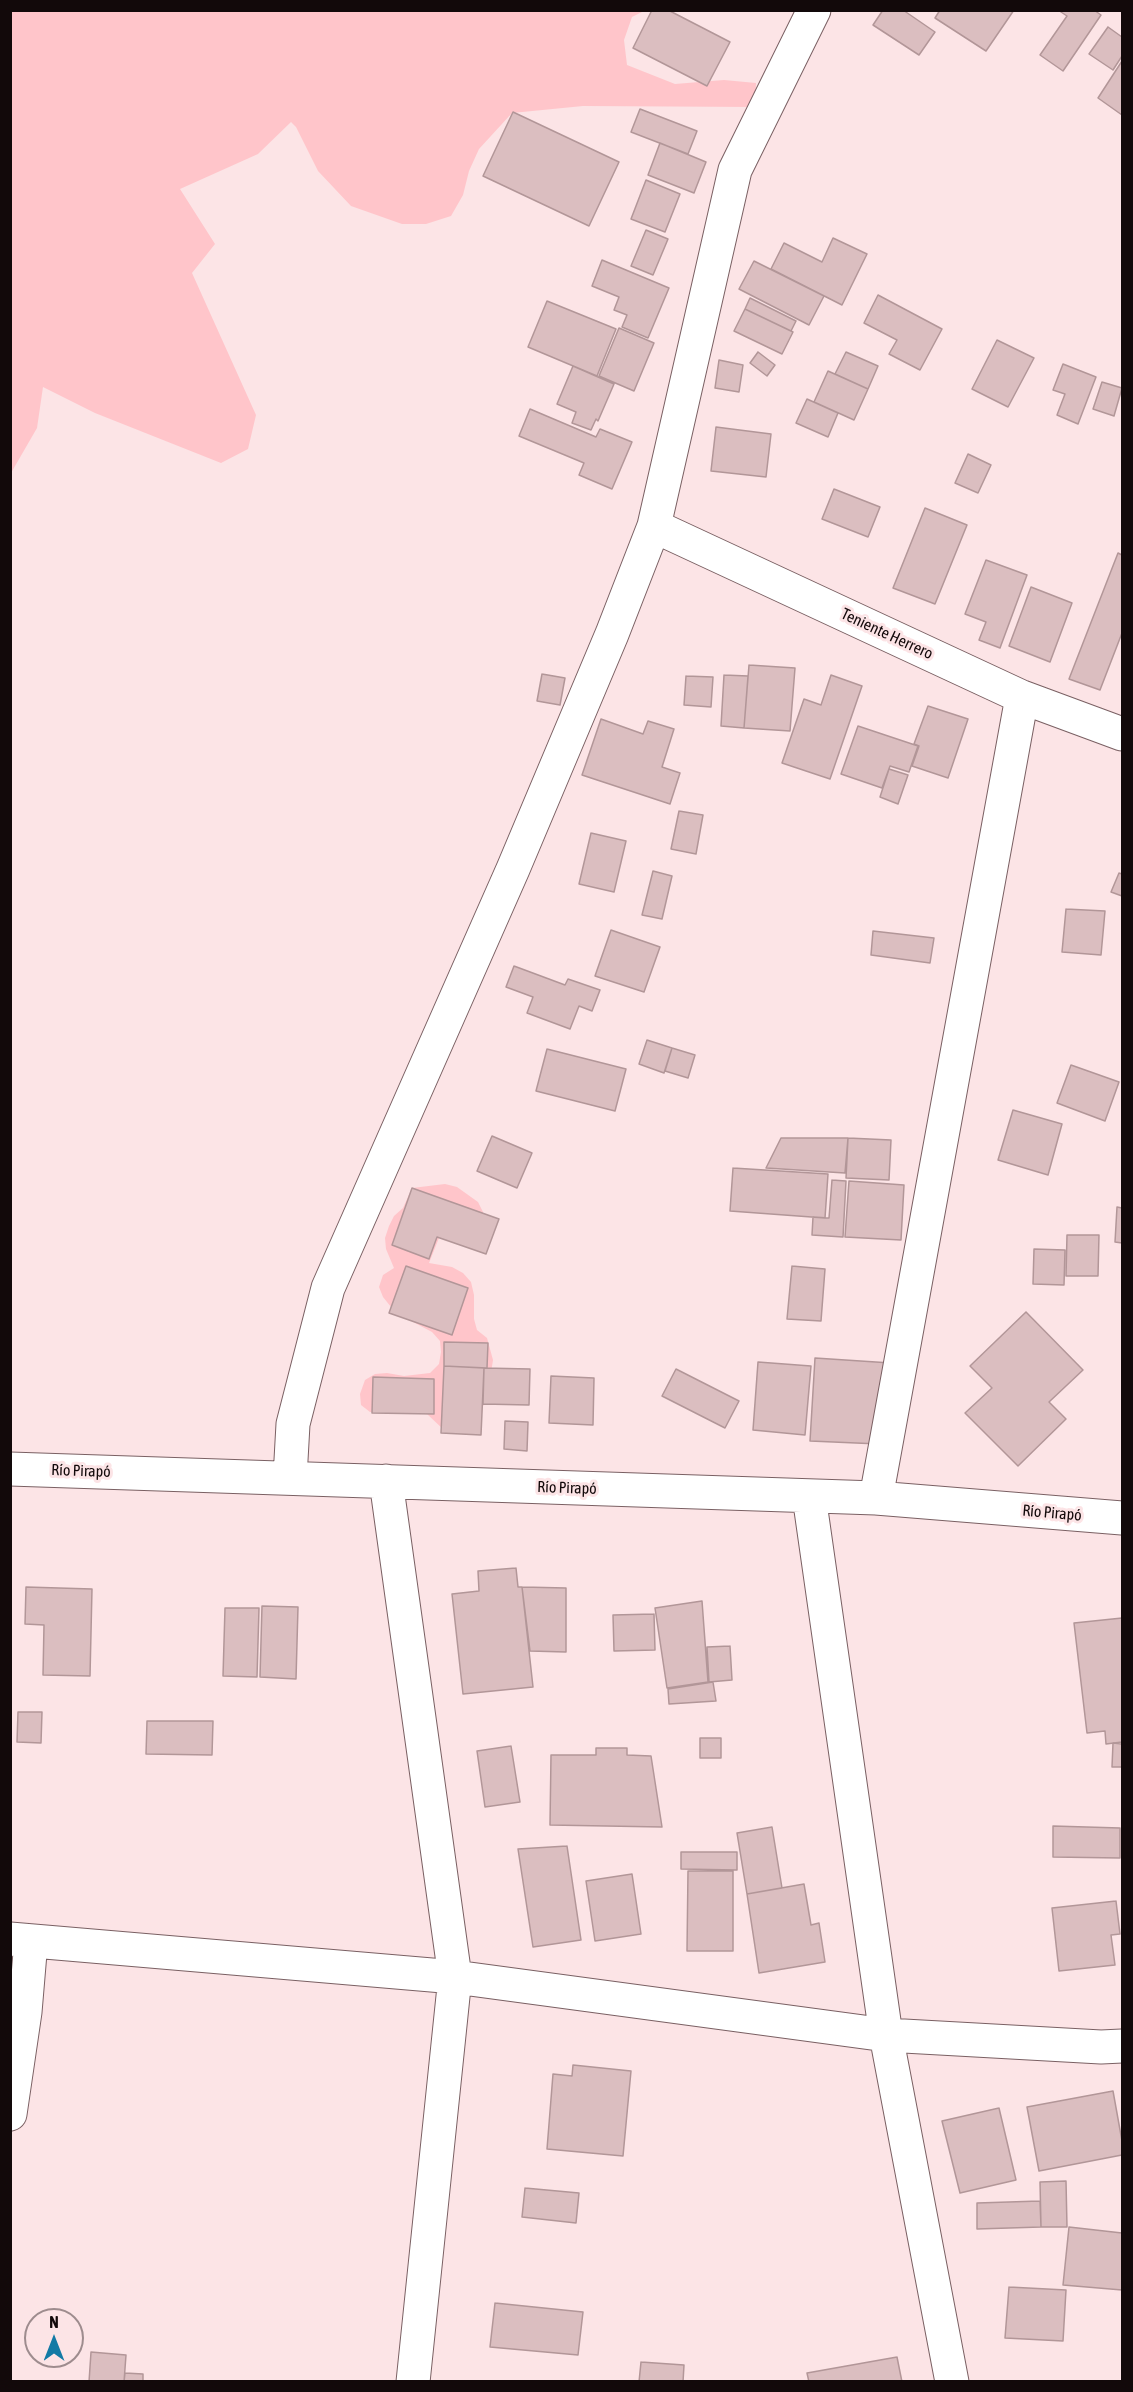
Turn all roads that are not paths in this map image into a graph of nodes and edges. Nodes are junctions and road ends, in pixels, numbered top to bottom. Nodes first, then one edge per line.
1 (814, 10) edge
2 (654, 526) junction
3 (1022, 697) junction
4 (1122, 734) edge
5 (10, 1469) edge
6 (290, 1478) junction
7 (386, 1481) junction
8 (809, 1496) junction
9 (876, 1498) junction
10 (1122, 1518) edge
11 (21, 1940) edge
12 (455, 1977) junction
13 (886, 2035) junction
14 (1122, 2046) edge
15 (10, 2114) edge
16 (413, 2382) edge
17 (952, 2382) edge

1 - 2 street
2 - 3 street, Teniente Herrero
2 - 6 street
3 - 4 street, Teniente Herrero
3 - 9 street
5 - 6 street, Río Pirapó
6 - 7 street, Río Pirapó
7 - 8 street, Río Pirapó
7 - 12 street
8 - 9 street, Río Pirapó
8 - 13 street
9 - 10 street, Río Pirapó
11 - 12 street
11 - 15 street
12 - 13 street
12 - 16 street
13 - 14 street
13 - 17 street

